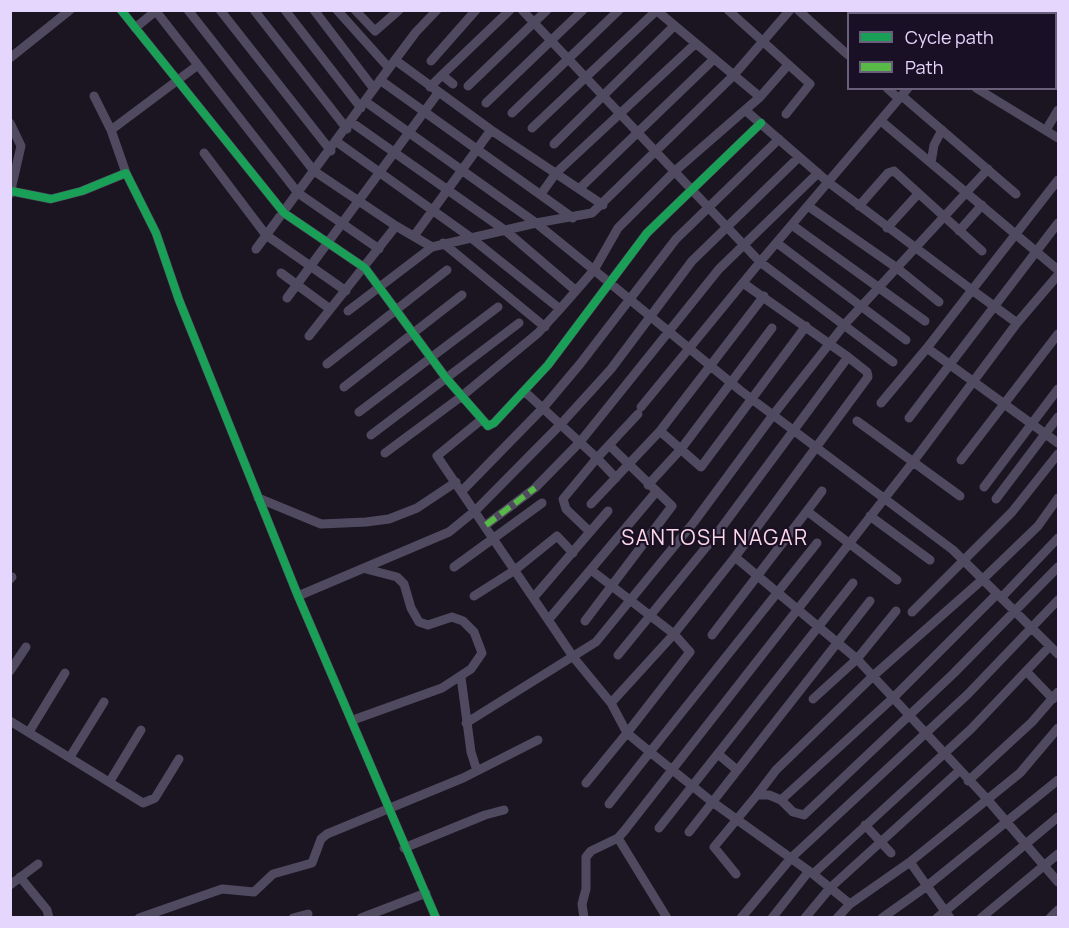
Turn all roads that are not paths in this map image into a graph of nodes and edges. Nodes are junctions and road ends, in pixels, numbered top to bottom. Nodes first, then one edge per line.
1 (70, 10) edge
2 (121, 10) edge
3 (189, 10) edge
4 (220, 10) edge
5 (254, 10) edge
6 (285, 10) edge
7 (314, 10) edge
8 (337, 10) edge
9 (399, 10) edge
10 (437, 10) edge
11 (476, 10) edge
12 (510, 10) edge
13 (522, 10) edge
14 (547, 10) edge
15 (583, 10) edge
16 (619, 10) edge
17 (728, 10) edge
18 (790, 10) edge
19 (798, 10) edge
20 (961, 10) edge
21 (156, 11) edge
22 (656, 11) edge
23 (358, 12) edge
24 (965, 12) edge
25 (534, 23) junction
26 (674, 26) junction
27 (135, 28) junction
28 (551, 41) junction
29 (763, 42) junction
30 (695, 44) junction
31 (847, 53) edge
32 (10, 58) edge
33 (568, 59) junction
34 (714, 59) junction
35 (431, 61) dead end
36 (392, 64) junction
37 (198, 65) junction
38 (788, 65) junction
39 (442, 75) junction
40 (733, 76) junction
41 (585, 77) junction
42 (380, 80) junction
43 (178, 81) junction
44 (453, 84) dead end
45 (468, 86) dead end
46 (430, 87) junction
47 (374, 89) junction
48 (979, 90) edge
49 (438, 93) junction
50 (903, 95) edge
51 (94, 96) dead end
52 (603, 96) junction
53 (760, 97) junction
54 (486, 103) dead end
55 (364, 105) junction
56 (745, 110) junction
57 (1059, 111) edge
58 (512, 112) dead end
59 (426, 113) junction
60 (621, 114) junction
61 (786, 114) dead end
62 (880, 121) junction
63 (761, 123) junction
64 (11, 125) edge
65 (349, 125) junction
66 (532, 128) dead end
67 (111, 130) junction
68 (491, 130) junction
69 (942, 130) junction
70 (1046, 130) junction
71 (638, 132) junction
72 (409, 133) junction
73 (1059, 138) edge
74 (779, 139) junction
75 (337, 142) junction
76 (554, 144) dead end
77 (476, 149) junction
78 (331, 151) junction
79 (656, 151) junction
80 (204, 153) dead end
81 (394, 154) junction
82 (799, 157) junction
83 (931, 163) junction
84 (462, 170) junction
85 (988, 170) junction
86 (314, 171) junction
87 (675, 171) junction
88 (381, 172) junction
89 (126, 173) junction
90 (556, 173) junction
91 (818, 173) junction
92 (1059, 180) edge
93 (12, 181) edge
94 (828, 182) junction
95 (580, 188) junction
96 (692, 189) junction
97 (446, 190) junction
98 (967, 192) junction
99 (11, 193) edge
100 (298, 193) junction
101 (541, 194) junction
102 (918, 194) junction
103 (1016, 194) dead end
104 (359, 202) junction
105 (603, 205) junction
106 (982, 205) junction
107 (808, 206) junction
108 (859, 206) junction
109 (709, 207) junction
110 (431, 210) junction
111 (284, 213) junction
112 (573, 218) junction
113 (944, 218) junction
114 (343, 223) junction
115 (536, 223) junction
116 (1059, 223) edge
117 (792, 225) junction
118 (396, 226) junction
119 (727, 226) junction
120 (887, 228) junction
121 (506, 231) junction
122 (958, 231) junction
123 (1016, 233) junction
124 (266, 235) junction
125 (414, 236) junction
126 (470, 237) junction
127 (327, 243) junction
128 (443, 243) junction
129 (777, 243) junction
130 (745, 244) junction
131 (432, 247) junction
132 (256, 249) dead end
133 (379, 249) junction
134 (915, 250) junction
135 (982, 251) dead end
136 (1038, 252) junction
137 (760, 262) junction
138 (311, 264) junction
139 (364, 268) junction
140 (897, 268) junction
141 (447, 270) dead end
142 (594, 270) junction
143 (1059, 270) edge
144 (281, 273) dead end
145 (1059, 276) edge
146 (611, 283) junction
147 (743, 283) junction
148 (297, 285) junction
149 (879, 286) junction
150 (378, 288) junction
151 (575, 290) junction
152 (972, 290) junction
153 (346, 291) junction
154 (462, 295) dead end
155 (764, 296) junction
156 (287, 298) dead end
157 (632, 300) junction
158 (939, 302) dead end
159 (861, 305) junction
160 (498, 306) dead end
161 (994, 306) junction
162 (330, 309) junction
163 (560, 309) junction
164 (348, 311) dead end
165 (395, 311) junction
166 (651, 316) junction
167 (925, 321) dead end
168 (1017, 322) junction
169 (519, 323) dead end
170 (845, 324) junction
171 (806, 326) junction
172 (545, 327) junction
173 (772, 328) dead end
174 (669, 331) junction
175 (412, 333) junction
176 (1059, 334) edge
177 (309, 336) dead end
178 (906, 340) dead end
179 (829, 343) junction
180 (689, 347) junction
181 (927, 348) junction
182 (430, 357) junction
183 (848, 357) junction
184 (893, 362) dead end
185 (327, 364) dead end
186 (950, 364) junction
187 (710, 365) junction
188 (446, 378) junction
189 (730, 382) junction
190 (974, 382) junction
191 (344, 387) dead end
192 (1059, 389) edge
193 (524, 391) junction
194 (462, 396) junction
195 (753, 399) junction
196 (881, 404) dead end
197 (1004, 404) junction
198 (543, 408) junction
199 (359, 412) dead end
200 (773, 415) junction
201 (1059, 417) edge
202 (909, 418) dead end
203 (481, 420) junction
204 (857, 421) dead end
205 (561, 424) junction
206 (1032, 424) junction
207 (660, 431) junction
208 (795, 431) junction
209 (1046, 434) junction
210 (371, 435) dead end
211 (580, 442) junction
212 (1059, 443) edge
213 (609, 445) junction
214 (816, 447) junction
215 (681, 449) junction
216 (386, 453) dead end
217 (1059, 454) edge
218 (597, 458) junction
219 (961, 460) dead end
220 (913, 462) junction
221 (629, 465) junction
222 (616, 478) junction
223 (459, 486) junction
224 (984, 487) dead end
225 (652, 489) junction
226 (822, 490) dead end
227 (960, 496) dead end
228 (258, 498) junction
229 (884, 498) junction
230 (1059, 498) edge
231 (996, 499) dead end
232 (542, 503) dead end
233 (591, 504) dead end
234 (476, 510) junction
235 (608, 511) dead end
236 (807, 511) junction
237 (870, 516) junction
238 (486, 525) junction
239 (590, 532) junction
240 (1059, 538) edge
241 (495, 539) junction
242 (817, 543) dead end
243 (849, 544) junction
244 (573, 553) junction
245 (735, 557) junction
246 (930, 560) dead end
247 (964, 560) junction
248 (454, 567) dead end
249 (1059, 567) edge
250 (366, 569) junction
251 (515, 570) junction
252 (591, 570) junction
253 (760, 575) junction
254 (983, 579) junction
255 (897, 580) dead end
256 (853, 583) dead end
257 (612, 586) junction
258 (780, 592) junction
259 (298, 596) junction
260 (474, 596) dead end
261 (999, 596) junction
262 (534, 597) junction
263 (630, 599) junction
264 (1059, 600) edge
265 (870, 601) dead end
266 (798, 608) junction
267 (896, 611) dead end
268 (912, 612) dead end
269 (1016, 612) junction
270 (651, 617) junction
271 (549, 619) junction
272 (585, 621) dead end
273 (819, 626) junction
274 (1032, 628) junction
275 (674, 634) junction
276 (712, 635) dead end
277 (839, 643) junction
278 (26, 647) dead end
279 (1049, 647) junction
280 (1059, 654) edge
281 (618, 655) dead end
282 (574, 658) junction
283 (857, 659) junction
284 (11, 670) edge
285 (1026, 671) junction
286 (65, 673) dead end
287 (461, 676) junction
288 (873, 676) junction
289 (1056, 695) edge
290 (893, 698) junction
291 (813, 699) dead end
292 (104, 702) dead end
293 (611, 703) junction
294 (909, 715) junction
295 (353, 720) junction
296 (10, 721) edge
297 (466, 723) junction
298 (1059, 728) edge
299 (141, 730) dead end
300 (29, 732) junction
301 (627, 733) junction
302 (924, 734) junction
303 (537, 740) dead end
304 (650, 752) junction
305 (718, 754) junction
306 (944, 754) junction
307 (70, 757) junction
308 (179, 759) dead end
309 (671, 769) junction
310 (737, 770) junction
311 (477, 771) junction
312 (959, 771) junction
313 (1059, 780) edge
314 (110, 781) junction
315 (969, 781) junction
316 (586, 783) dead end
317 (692, 786) junction
318 (757, 795) junction
319 (987, 799) junction
320 (781, 800) junction
321 (711, 801) junction
322 (609, 804) dead end
323 (387, 808) junction
324 (504, 810) dead end
325 (1059, 818) edge
326 (737, 820) junction
327 (1006, 822) junction
328 (865, 825) junction
329 (659, 828) dead end
330 (689, 832) dead end
331 (618, 838) junction
332 (881, 842) junction
333 (1025, 845) junction
334 (404, 848) junction
335 (891, 853) dead end
336 (1059, 854) edge
337 (791, 858) junction
338 (910, 862) junction
339 (38, 864) dead end
340 (1045, 866) junction
341 (811, 872) junction
342 (736, 874) dead end
343 (20, 877) junction
344 (1059, 882) edge
345 (10, 885) edge
346 (927, 886) junction
347 (830, 888) junction
348 (426, 893) junction
349 (850, 904) junction
350 (1059, 910) edge
351 (308, 914) dead end
352 (948, 915) edge
353 (49, 918) edge
354 (139, 918) edge
355 (293, 918) edge
356 (361, 918) edge
357 (436, 918) edge
358 (584, 918) edge
359 (667, 918) edge
360 (741, 918) edge
361 (772, 918) edge
362 (805, 918) edge
363 (837, 918) edge
364 (882, 918) edge
365 (937, 918) edge
366 (981, 918) edge
367 (1050, 918) edge

1 - 32 street
2 - 27 street
3 - 86 street
4 - 78 street
5 - 65 street
6 - 55 street
7 - 47 street
8 - 36 street
9 - 23 street
10 - 36 street
11 - 35 street
12 - 39 street
13 - 25 street
14 - 25 street
15 - 28 street
16 - 33 street
17 - 29 street
18 - 29 street
19 - 31 street
20 - 24 street
21 - 27 street
21 - 37 street
22 - 26 street
22 - 41 street
25 - 28 street
25 - 45 street
26 - 30 street
26 - 52 street
27 - 43 street
28 - 33 street
28 - 54 street
29 - 38 street
29 - 40 street
30 - 34 street
30 - 60 street
33 - 41 street
33 - 58 street
34 - 40 street
34 - 71 street
36 - 42 street
36 - 46 street
37 - 43 street
37 - 100 street
38 - 53 street
38 - 61 street
39 - 44 street
39 - 46 street
40 - 53 street
40 - 79 street
41 - 52 street
41 - 66 street
42 - 47 street
42 - 59 street
43 - 67 street
43 - 111 street
46 - 49 street
47 - 55 street
48 - 70 street
49 - 59 street
49 - 68 street
50 - 62 street
50 - 69 street
51 - 67 street
52 - 60 street
52 - 76 street
53 - 56 street
55 - 65 street
55 - 72 street
56 - 63 street
56 - 87 street
57 - 70 street
59 - 72 street
59 - 77 street
60 - 71 street
60 - 90 street
62 - 83 street
62 - 94 street
63 - 74 street
63 - 96 street
64 - 93 street
65 - 75 street
65 - 81 street
67 - 89 street
68 - 77 street
68 - 90 street
69 - 83 street
69 - 85 street
70 - 73 street
71 - 79 street
71 - 95 street
72 - 81 street
72 - 84 street
74 - 82 street
74 - 109 street
75 - 78 street
75 - 88 street
77 - 84 street
77 - 101 street
78 - 86 street
79 - 87 street
79 - 105 street
80 - 124 street
81 - 88 street
81 - 97 street
82 - 91 street
82 - 119 street
83 - 98 street
84 - 97 street
84 - 115 street
85 - 98 street
85 - 103 street
86 - 100 street
86 - 104 street
87 - 96 street
87 - 142 street
88 - 104 street
88 - 110 street
89 - 99 street
89 - 228 street
90 - 95 street
90 - 101 street
91 - 94 street
91 - 130 street
92 - 123 street
93 - 99 street
94 - 107 street
94 - 108 street
95 - 105 street
96 - 109 street
96 - 146 street
97 - 110 street
97 - 121 street
98 - 106 street
98 - 113 street
100 - 111 street
100 - 114 street
101 - 112 street
102 - 108 street
102 - 113 street
102 - 120 street
104 - 114 street
104 - 118 street
105 - 112 street
106 - 122 street
106 - 123 street
107 - 117 street
107 - 140 street
108 - 120 street
109 - 119 street
109 - 157 street
110 - 125 street
110 - 126 street
111 - 124 street
111 - 127 street
112 - 115 street
113 - 122 street
113 - 134 street
114 - 127 street
114 - 133 street
115 - 121 street
115 - 142 street
116 - 136 street
117 - 129 street
117 - 149 street
118 - 125 street
118 - 133 street
119 - 130 street
119 - 166 street
120 - 134 street
121 - 126 street
121 - 151 street
122 - 135 street
123 - 136 street
123 - 152 street
124 - 132 street
124 - 138 street
125 - 131 street
126 - 128 street
126 - 163 street
127 - 138 street
127 - 139 street
128 - 131 street
128 - 172 street
129 - 137 street
129 - 159 street
130 - 137 street
130 - 174 street
131 - 150 street
133 - 139 street
134 - 140 street
134 - 152 street
136 - 143 street
136 - 161 street
137 - 147 street
137 - 170 street
138 - 148 street
138 - 153 street
139 - 150 street
139 - 153 street
140 - 149 street
140 - 158 street
141 - 165 street
142 - 146 street
142 - 151 street
144 - 148 street
145 - 168 street
146 - 157 street
146 - 193 street
147 - 155 street
147 - 180 street
148 - 156 street
148 - 162 street
149 - 159 street
149 - 167 street
150 - 164 street
150 - 165 street
151 - 163 street
152 - 161 street
152 - 181 street
153 - 162 street
154 - 175 street
155 - 171 street
155 - 187 street
157 - 166 street
157 - 198 street
159 - 170 street
159 - 178 street
160 - 182 street
161 - 168 street
161 - 186 street
162 - 177 street
163 - 172 street
165 - 175 street
165 - 185 street
166 - 174 street
166 - 205 street
168 - 190 street
169 - 188 street
170 - 179 street
170 - 184 street
171 - 179 street
171 - 195 street
172 - 194 street
173 - 189 street
174 - 180 street
174 - 211 street
175 - 182 street
175 - 191 street
176 - 197 street
179 - 183 street
179 - 200 street
180 - 187 street
180 - 213 street
181 - 186 street
181 - 196 street
182 - 188 street
182 - 199 street
183 - 208 street
183 - 214 street
186 - 190 street
186 - 202 street
187 - 189 street
187 - 207 street
188 - 194 street
188 - 210 street
189 - 195 street
189 - 215 street
190 - 197 street
190 - 220 street
192 - 206 street
193 - 198 street
193 - 203 street
194 - 203 street
194 - 216 street
195 - 200 street
195 - 215 street
197 - 206 street
197 - 219 street
198 - 205 street
198 - 223 street
200 - 208 street
200 - 263 street
201 - 209 street
203 - 223 street
204 - 220 street
205 - 211 street
205 - 234 street
206 - 209 street
206 - 224 street
207 - 215 street
207 - 221 street
208 - 214 street
208 - 270 street
209 - 212 street
209 - 231 street
211 - 218 street
211 - 238 street
213 - 218 street
213 - 221 street
214 - 229 street
214 - 245 street
215 - 225 street
217 - 247 street
218 - 222 street
218 - 239 street
220 - 227 street
220 - 229 street
221 - 222 street
221 - 225 street
222 - 233 street
223 - 228 street
223 - 234 street
225 - 252 street
225 - 257 street
226 - 236 street
228 - 259 street
229 - 237 street
229 - 247 street
230 - 254 street
232 - 241 street
234 - 238 street
234 - 250 street
235 - 239 street
236 - 243 street
236 - 253 street
237 - 243 street
237 - 246 street
238 - 241 street
239 - 244 street
240 - 261 street
241 - 248 street
241 - 251 street
242 - 258 street
243 - 255 street
243 - 266 street
244 - 251 street
244 - 262 street
245 - 253 street
245 - 275 street
247 - 254 street
247 - 268 street
249 - 269 street
250 - 259 street
250 - 287 street
251 - 260 street
251 - 262 street
252 - 257 street
252 - 271 street
253 - 258 street
253 - 276 street
254 - 261 street
254 - 288 street
256 - 273 street
257 - 263 street
257 - 272 street
258 - 266 street
258 - 304 street
259 - 295 street
261 - 269 street
261 - 290 street
262 - 271 street
263 - 270 street
263 - 282 street
264 - 274 street
265 - 277 street
266 - 273 street
266 - 309 street
267 - 283 street
269 - 274 street
269 - 294 street
270 - 275 street
270 - 281 street
271 - 282 street
273 - 277 street
273 - 305 street
274 - 279 street
274 - 302 street
275 - 293 street
275 - 301 street
277 - 283 street
277 - 310 street
278 - 284 street
279 - 280 street
279 - 285 street
282 - 293 street
282 - 297 street
283 - 288 street
283 - 291 street
285 - 289 street
285 - 306 street
286 - 300 street
287 - 295 street
287 - 297 street
288 - 290 street
288 - 318 street
289 - 315 street
290 - 294 street
290 - 320 street
292 - 307 street
293 - 301 street
294 - 302 street
294 - 320 street
295 - 323 street
296 - 300 street
297 - 311 street
298 - 319 street
299 - 314 street
300 - 307 street
301 - 304 street
301 - 316 street
302 - 306 street
302 - 337 street
303 - 311 street
304 - 309 street
304 - 322 street
305 - 310 street
305 - 317 street
306 - 312 street
306 - 328 street
307 - 314 street
308 - 314 street
309 - 317 street
309 - 331 street
310 - 321 street
311 - 323 street
312 - 315 street
312 - 332 street
313 - 327 street
315 - 319 street
317 - 321 street
317 - 329 street
318 - 320 street
318 - 326 street
319 - 327 street
319 - 338 street
321 - 326 street
321 - 330 street
323 - 334 street
323 - 354 street
324 - 334 street
325 - 333 street
326 - 337 street
326 - 342 street
327 - 333 street
327 - 346 street
328 - 332 street
328 - 341 street
331 - 358 street
331 - 359 street
332 - 335 street
332 - 347 street
333 - 340 street
333 - 352 street
334 - 348 street
336 - 340 street
337 - 341 street
337 - 360 street
338 - 346 street
338 - 349 street
339 - 343 street
340 - 344 street
340 - 366 street
341 - 347 street
341 - 361 street
343 - 345 street
343 - 353 street
346 - 352 street
346 - 364 street
347 - 349 street
347 - 362 street
348 - 356 street
348 - 357 street
349 - 363 street
350 - 367 street
351 - 355 street
352 - 365 street

